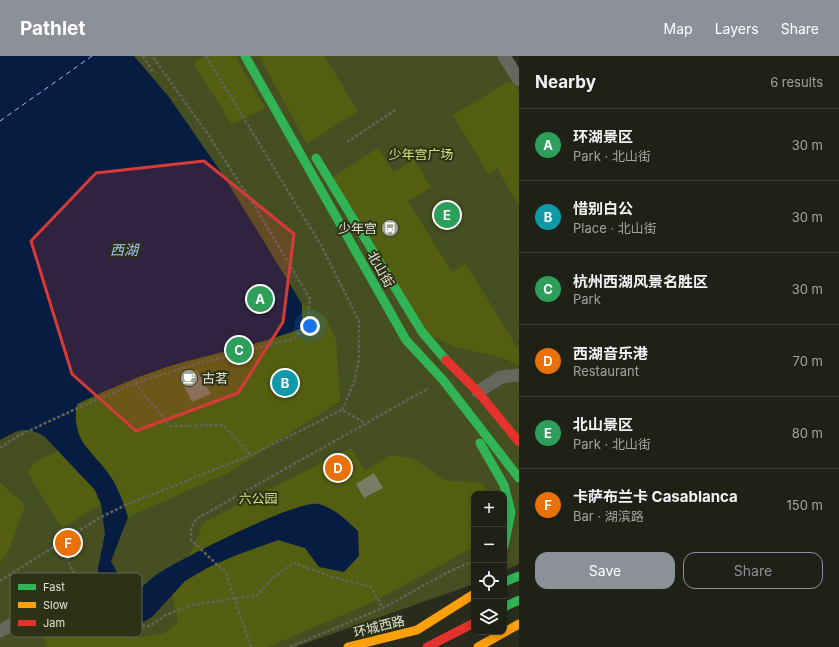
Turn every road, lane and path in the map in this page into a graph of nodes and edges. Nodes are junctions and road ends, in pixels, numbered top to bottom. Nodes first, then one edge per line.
1 (143, 56) edge
2 (152, 56) edge
3 (206, 56) edge
4 (245, 56) edge
5 (504, 56) edge
6 (153, 72) dead end
7 (519, 80) edge
8 (397, 109) dead end
9 (347, 142) dead end
10 (311, 150) dead end
11 (519, 375) edge
12 (443, 380) junction
13 (135, 383) junction
14 (478, 392) junction
15 (342, 410) junction
16 (366, 423) junction
17 (519, 442) edge
18 (0, 448) edge
19 (251, 455) junction
20 (519, 478) edge
21 (507, 531) edge
22 (60, 544) junction
23 (471, 562) edge
24 (13, 573) edge
25 (74, 573) edge
26 (10, 575) edge
27 (519, 576) edge
28 (0, 581) edge
29 (507, 581) edge
30 (471, 596) edge
31 (234, 598) junction
32 (519, 600) edge
33 (507, 606) edge
34 (383, 608) junction
35 (471, 624) edge
36 (519, 624) edge
37 (10, 625) edge
38 (142, 626) edge
39 (417, 630) junction
40 (0, 631) edge
41 (499, 642) edge
42 (252, 647) edge
43 (290, 647) edge
44 (348, 647) edge
45 (380, 647) edge
46 (427, 647) edge
47 (478, 647) edge

1 - 6 path
2 - 13 path
3 - 15 path
4 - 12 main road, 北山街
5 - 7 street
8 - 9 path
10 - 14 main road, 北山街
11 - 14 street
12 - 16 path
12 - 20 main road, 北山街
12 - 21 main road
13 - 18 path
13 - 19 path
14 - 17 main road, 北山街
15 - 16 path
15 - 19 path
16 - 31 path
19 - 22 path
22 - 24 path
22 - 25 path
23 - 34 path
26 - 28 path
27 - 29 main road
30 - 39 main road, 环城西路
31 - 34 path
31 - 38 path
31 - 42 path
32 - 33 main road
34 - 43 path
35 - 46 main road
36 - 41 main road
37 - 40 street
39 - 44 main road, 环城西路
39 - 45 main road, 环城西路
41 - 47 main road

